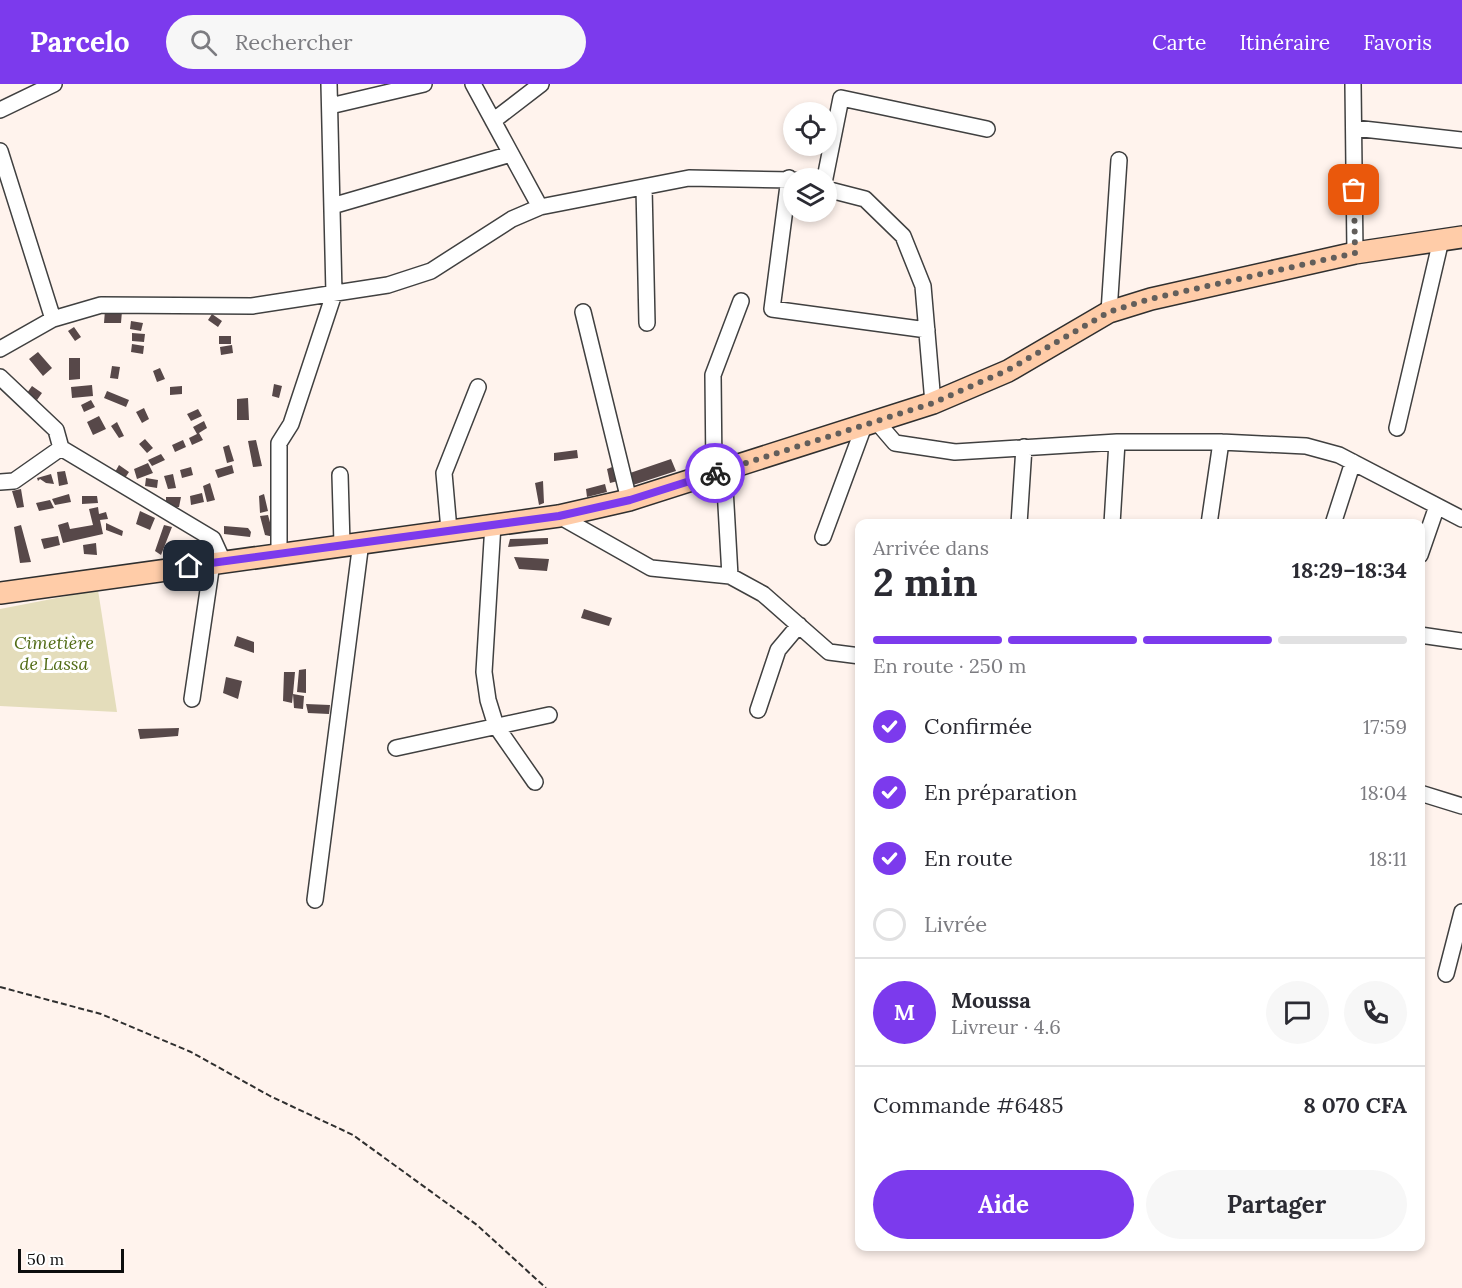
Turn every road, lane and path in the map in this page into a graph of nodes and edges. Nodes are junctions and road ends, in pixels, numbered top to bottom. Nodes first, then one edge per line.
1 (54, 84) edge
2 (329, 84) edge
3 (424, 84) edge
4 (473, 84) edge
5 (541, 84) edge
6 (1353, 84) edge
7 (330, 106) junction
8 (0, 110) edge
9 (493, 121) junction
10 (1354, 128) junction
11 (987, 129) dead end
12 (1462, 140) edge
13 (0, 151) edge
14 (511, 153) junction
15 (1119, 160) dead end
16 (827, 168) edge
17 (783, 179) edge
18 (644, 187) junction
19 (837, 192) edge
20 (332, 206) junction
21 (540, 207) junction
22 (785, 222) edge
23 (1462, 237) edge
24 (1440, 240) junction
25 (1355, 253) junction
26 (334, 294) junction
27 (741, 301) dead end
28 (583, 312) dead end
29 (1109, 312) junction
30 (53, 319) junction
31 (647, 323) dead end
32 (927, 330) junction
33 (0, 349) edge
34 (0, 378) edge
35 (478, 387) dead end
36 (933, 403) junction
37 (870, 424) junction
38 (1397, 428) dead end
39 (1118, 442) junction
40 (1221, 442) junction
41 (1024, 447) junction
42 (61, 448) junction
43 (1353, 462) junction
44 (719, 472) junction
45 (340, 475) dead end
46 (0, 482) edge
47 (630, 500) junction
48 (1437, 506) junction
49 (559, 516) junction
50 (1019, 519) edge
51 (1112, 519) edge
52 (1210, 519) edge
53 (1335, 519) edge
54 (1462, 519) edge
55 (493, 524) junction
56 (449, 530) junction
57 (823, 537) dead end
58 (1425, 541) edge
59 (352, 543) junction
60 (279, 553) junction
61 (218, 562) junction
62 (730, 576) junction
63 (0, 593) edge
64 (799, 625) junction
65 (1425, 636) edge
66 (1462, 641) edge
67 (855, 655) edge
68 (192, 699) dead end
69 (758, 710) dead end
70 (549, 715) dead end
71 (496, 726) junction
72 (396, 748) dead end
73 (535, 782) dead end
74 (1425, 795) edge
75 (1462, 806) edge
76 (315, 900) dead end
77 (1462, 912) edge
78 (1446, 974) dead end
79 (0, 987) edge
80 (546, 1288) edge

1 - 8 street
2 - 7 street
3 - 7 street
4 - 9 street
5 - 9 street
6 - 10 street
7 - 20 street
9 - 14 street
10 - 12 street
10 - 25 street
11 - 16 street
13 - 30 street
14 - 20 street
14 - 21 street
15 - 29 street
17 - 18 street
18 - 21 street
18 - 31 street
19 - 32 street
20 - 26 street
21 - 26 street
22 - 32 street
23 - 24 street
24 - 25 street
24 - 38 street
25 - 29 street
26 - 30 street
26 - 60 street
27 - 44 street
28 - 47 street
29 - 36 street
30 - 33 street
32 - 36 street
34 - 42 street
35 - 56 street
36 - 37 street
37 - 41 street
37 - 44 street
37 - 57 street
39 - 40 street
39 - 41 street
39 - 51 street
40 - 43 street
40 - 52 street
41 - 50 street
42 - 46 street
42 - 61 street
43 - 48 street
43 - 53 street
44 - 47 street
44 - 62 street
45 - 59 street
47 - 49 street
48 - 54 street
48 - 58 street
49 - 55 street
49 - 62 street
55 - 56 street
55 - 71 street
56 - 59 street
59 - 60 street
59 - 76 street
60 - 61 street
61 - 63 street
61 - 68 street
62 - 64 street
64 - 67 street
64 - 69 street
65 - 66 street
70 - 71 street
71 - 72 street
71 - 73 street
74 - 75 street
77 - 78 street
79 - 80 path

